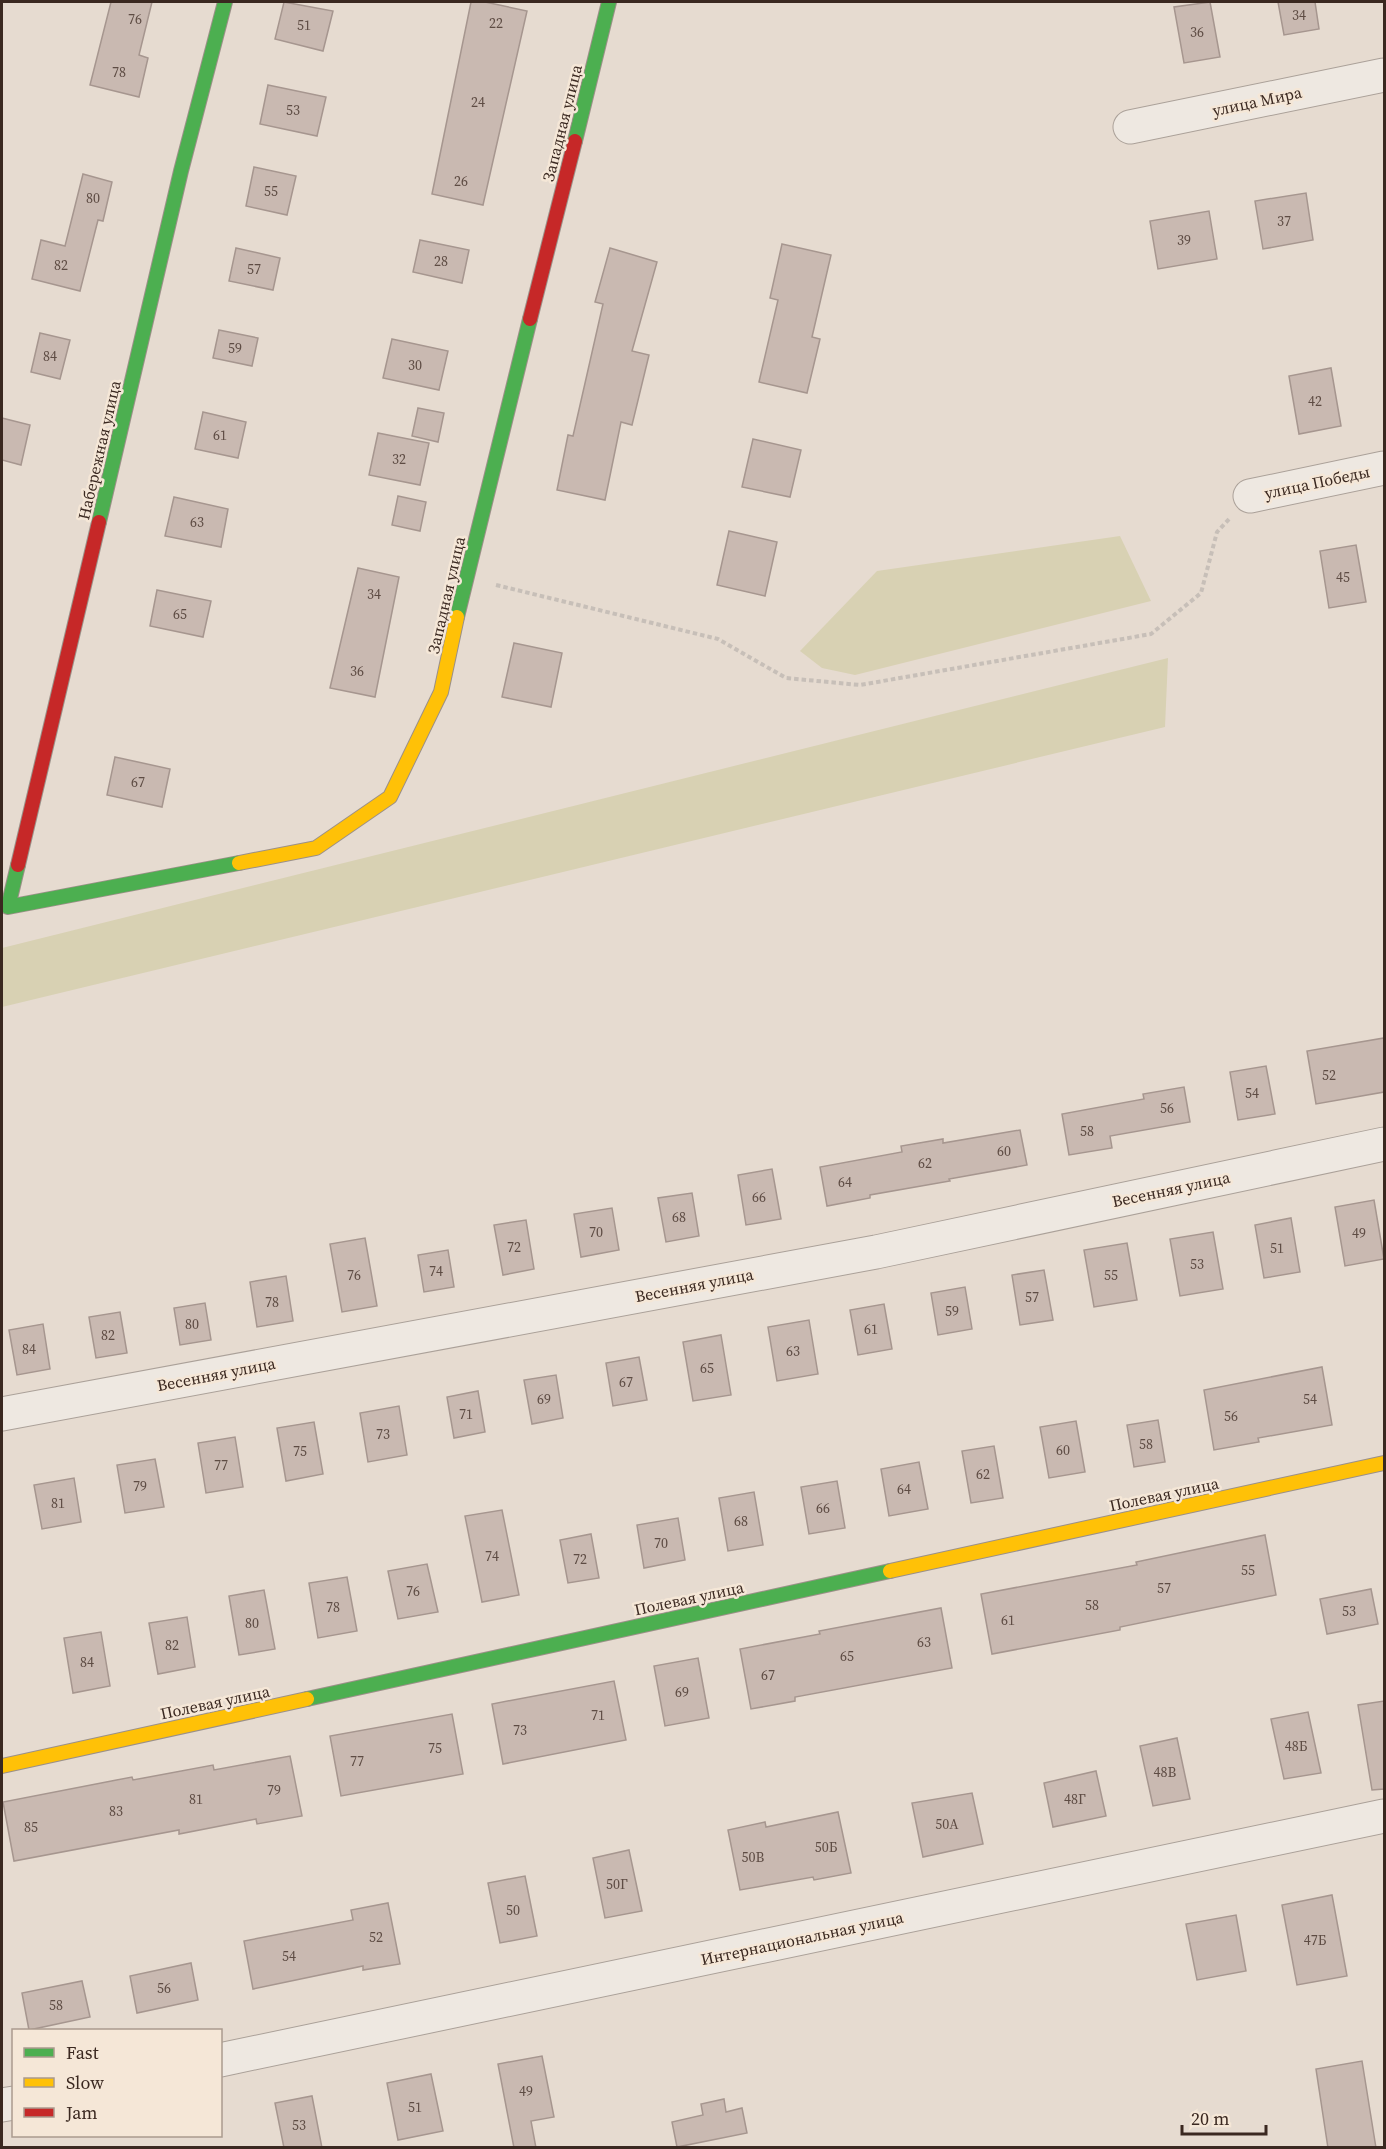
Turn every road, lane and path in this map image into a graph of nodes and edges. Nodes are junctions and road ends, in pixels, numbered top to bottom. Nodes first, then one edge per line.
1 (225, 2) edge
2 (609, 2) edge
3 (1384, 75) edge
4 (1130, 127) dead end
5 (1384, 468) edge
6 (1250, 496) joint
7 (466, 578) junction
8 (8, 907) joint
9 (1384, 1144) edge
10 (2, 1414) edge
11 (1384, 1463) edge
12 (2, 1766) edge
13 (1384, 1816) edge
14 (222, 2060) edge

1 - 8 street, Набережная улица
2 - 7 street, Западная улица
3 - 4 street, улица Мира
5 - 6 street, улица Победы
6 - 7 path
7 - 8 street, Западная улица
9 - 10 street, Весенняя улица
11 - 12 street, Полевая улица
13 - 14 street, Интернациональная улица

